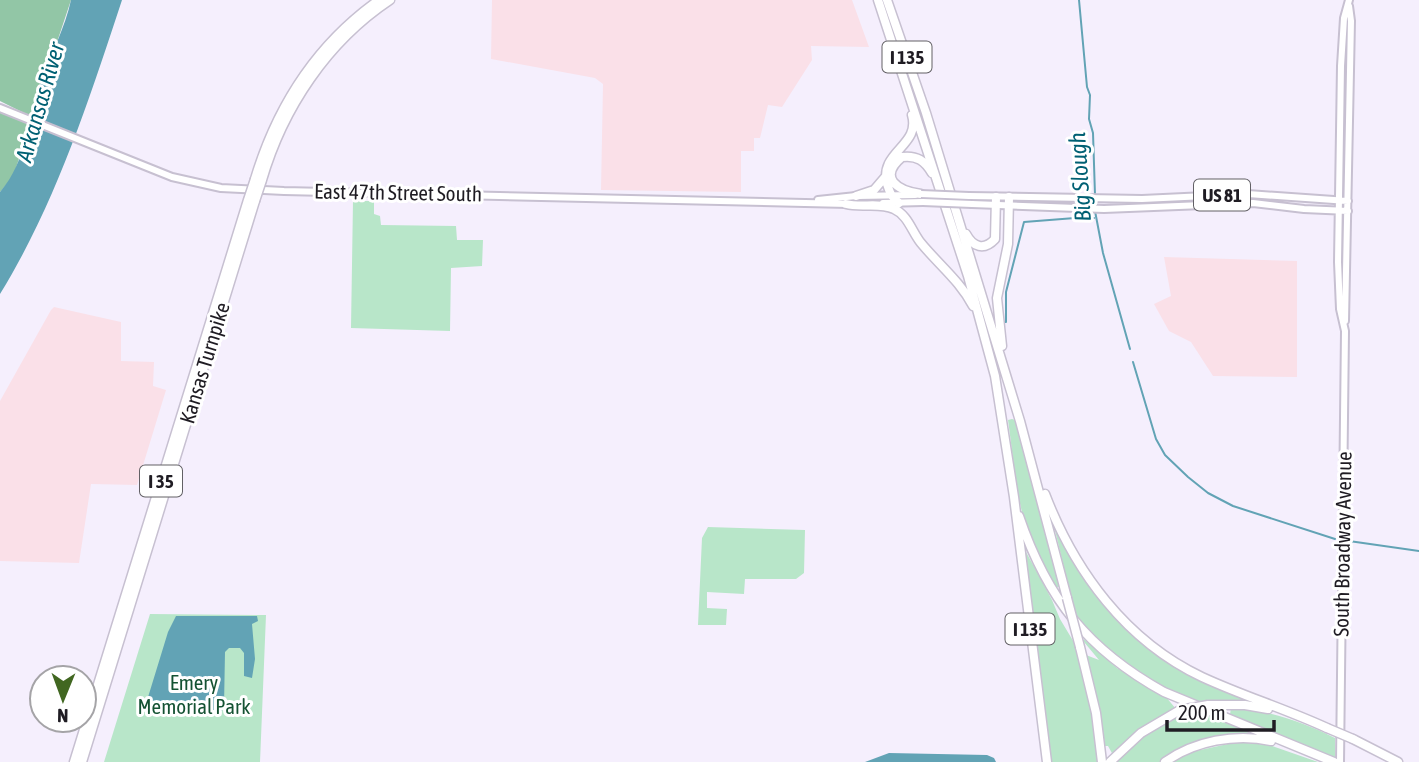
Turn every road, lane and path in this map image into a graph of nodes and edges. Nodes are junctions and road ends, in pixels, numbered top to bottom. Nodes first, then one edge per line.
1 (379, 0) edge
2 (390, 0) edge
3 (878, 0) edge
4 (887, 0) edge
5 (1348, 2) edge
6 (902, 71) junction
7 (0, 108) edge
8 (886, 176) junction
9 (258, 179) junction
10 (940, 187) junction
11 (1248, 194) junction
12 (891, 195) junction
13 (856, 196) junction
14 (1290, 197) junction
15 (922, 198) junction
16 (1339, 200) junction
17 (252, 201) junction
18 (810, 201) junction
19 (996, 201) junction
20 (1348, 201) junction
21 (1009, 202) junction
22 (899, 203) junction
23 (1212, 203) junction
24 (1253, 203) junction
25 (846, 204) junction
26 (1339, 211) junction
27 (1348, 211) junction
28 (959, 223) junction
29 (1345, 326) junction
30 (985, 334) junction
31 (1020, 421) junction
32 (1030, 453) junction
33 (1014, 497) junction
34 (1312, 721) junction
35 (1111, 761) edge
36 (1331, 761) edge
37 (74, 762) edge
38 (82, 762) edge
39 (1047, 762) edge
40 (1102, 762) edge
41 (1165, 762) edge
42 (1340, 762) edge
43 (1398, 762) edge

1 - 9 highway, Kansas Turnpike / I 35
2 - 9 highway, Kansas Turnpike / I 35
3 - 6 highway, I 135
4 - 28 highway, I 135
5 - 16 main road, South Broadway Avenue
5 - 20 main road, South Broadway Avenue
6 - 8 highway
6 - 10 highway, I 135
7 - 18 main road, East 47th Street South
8 - 12 highway
8 - 13 highway
9 - 17 highway, Kansas Turnpike / I 35, bridge
10 - 15 highway
10 - 30 highway, I 135
11 - 14 main road, East 47th Street South / US 81
11 - 21 main road, East 47th Street South / US 81
11 - 23 main road
12 - 13 main road, East 47th Street South
12 - 15 main road, East 47th Street South
12 - 22 highway
13 - 18 main road, East 47th Street South
14 - 16 main road, East 47th Street South / US 81
14 - 24 main road
15 - 19 main road, East 47th Street South, bridge
15 - 19 main road, East 47th Street South, bridge
15 - 22 main road, East 47th Street South
16 - 20 main road, East 47th Street South / US 81
16 - 26 main road, South Broadway Avenue
17 - 37 highway, Kansas Turnpike / I 35
17 - 38 highway, Kansas Turnpike / I 35
18 - 25 main road, East 47th Street South
19 - 21 main road, East 47th Street South
19 - 28 highway
20 - 27 main road, South Broadway Avenue
21 - 23 main road, East 47th Street South
21 - 31 highway
22 - 25 main road, East 47th Street South
23 - 24 main road, East 47th Street South
24 - 26 main road, East 47th Street South
25 - 30 highway
26 - 27 main road, East 47th Street South
26 - 29 main road, South Broadway Avenue
27 - 29 main road, South Broadway Avenue
28 - 31 highway, I 135
29 - 42 main road, South Broadway Avenue
30 - 33 highway, I 135
31 - 32 highway, I 135
32 - 34 highway
32 - 40 highway, I 135, bridge
33 - 36 highway
33 - 39 highway, I 135
34 - 35 highway, bridge
34 - 43 highway, bridge
36 - 41 highway

